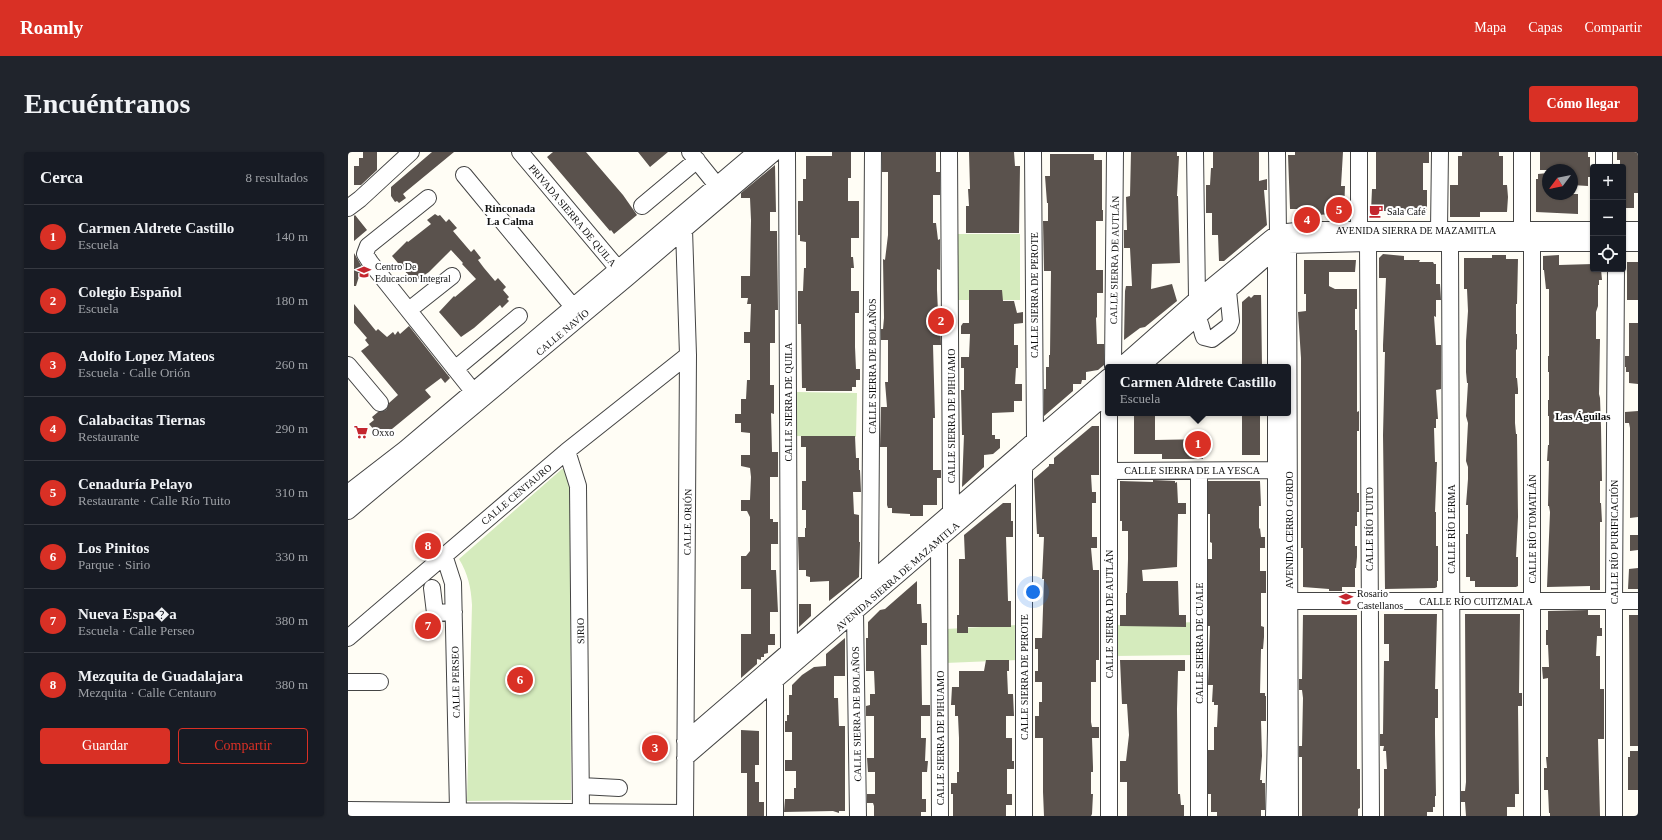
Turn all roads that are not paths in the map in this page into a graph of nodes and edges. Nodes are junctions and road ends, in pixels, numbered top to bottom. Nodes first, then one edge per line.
1 (392, 152) edge
2 (411, 152) edge
3 (520, 152) edge
4 (756, 152) edge
5 (775, 152) edge
6 (787, 152) edge
7 (873, 152) edge
8 (949, 152) edge
9 (1033, 152) edge
10 (1115, 152) edge
11 (1195, 152) edge
12 (1277, 152) edge
13 (1359, 152) edge
14 (1440, 152) edge
15 (1522, 152) edge
16 (1604, 152) edge
17 (694, 156) edge
18 (1604, 164) edge
19 (393, 168) junction
20 (464, 175) dead end
21 (721, 190) junction
22 (428, 198) dead end
23 (642, 206) dead end
24 (348, 208) edge
25 (684, 229) junction
26 (1439, 230) junction
27 (1590, 230) edge
28 (1626, 230) edge
29 (1638, 230) edge
30 (1364, 236) junction
31 (1394, 236) junction
32 (1527, 237) junction
33 (1281, 242) junction
34 (1450, 243) junction
35 (1590, 243) edge
36 (1626, 243) edge
37 (1638, 243) edge
38 (1616, 272) edge
39 (622, 273) junction
40 (452, 276) dead end
41 (1232, 282) junction
42 (1197, 299) junction
43 (409, 310) junction
44 (576, 312) junction
45 (519, 316) dead end
46 (1197, 318) junction
47 (688, 355) junction
48 (1113, 364) edge
49 (1123, 364) edge
50 (1143, 364) edge
51 (1280, 364) edge
52 (348, 365) edge
53 (455, 369) junction
54 (1105, 380) edge
55 (477, 396) junction
56 (1105, 397) edge
57 (380, 403) dead end
58 (1109, 416) edge
59 (1276, 416) edge
60 (1282, 416) edge
61 (1035, 438) junction
62 (567, 451) junction
63 (1024, 467) junction
64 (1109, 470) junction
65 (1276, 470) junction
66 (1199, 471) junction
67 (999, 479) junction
68 (348, 493) edge
69 (348, 511) edge
70 (951, 512) junction
71 (939, 540) junction
72 (444, 555) junction
73 (870, 581) junction
74 (432, 588) dead end
75 (1290, 601) junction
76 (1370, 601) junction
77 (1451, 601) junction
78 (1532, 601) junction
79 (1614, 601) junction
80 (1638, 601) edge
81 (454, 612) junction
82 (855, 612) junction
83 (824, 631) junction
84 (348, 638) edge
85 (789, 651) junction
86 (775, 681) junction
87 (348, 682) edge
88 (380, 682) dead end
89 (1283, 730) junction
90 (685, 741) junction
91 (685, 758) junction
92 (581, 786) junction
93 (619, 788) dead end
94 (348, 810) edge
95 (458, 810) junction
96 (581, 812) junction
97 (685, 815) edge
98 (775, 816) edge
99 (858, 816) edge
100 (940, 816) edge
101 (1024, 816) edge
102 (1109, 816) edge
103 (1199, 816) edge
104 (1274, 816) edge
105 (1290, 816) edge
106 (1371, 816) edge
107 (1452, 816) edge
108 (1532, 816) edge
109 (1614, 816) edge

1 - 19 street
2 - 19 street
3 - 39 street, PRIVADA SIERRA DE QUILA
4 - 21 street, CALLE NAVÍO
5 - 21 street, CALLE NAVÍO
6 - 85 street, CALLE SIERRA DE QUILA
7 - 73 street, CALLE SIERRA DE BOLAÑOS
8 - 70 street, CALLE SIERRA DE PIHUAMO
9 - 61 street, CALLE SIERRA DE PEROTE
10 - 48 street, CALLE SIERRA DE AUTLÁN
11 - 42 street
12 - 33 street, AVENIDA CERRO GORDO
13 - 30 street, CALLE RÍO TUITO
14 - 26 street
15 - 32 street, CALLE RÍO TOMATLÁN
16 - 18 street
17 - 21 street
17 - 23 street
19 - 24 street
20 - 44 street
21 - 25 street, CALLE NAVÍO
21 - 39 street, CALLE NAVÍO
22 - 43 street
25 - 39 street, CALLE NAVÍO
25 - 47 street, CALLE ORIÓN
26 - 31 street, AVENIDA SIERRA DE MAZAMITLA
26 - 32 street, AVENIDA SIERRA DE MAZAMITLA
27 - 32 street, AVENIDA SIERRA DE MAZAMITLA
28 - 29 street
30 - 31 street, AVENIDA SIERRA DE MAZAMITLA
30 - 33 street, AVENIDA SIERRA DE MAZAMITLA
30 - 76 street, CALLE RÍO TUITO
31 - 34 street, AVENIDA SIERRA DE MAZAMITLA
32 - 34 street, AVENIDA SIERRA DE MAZAMITLA
32 - 35 street, AVENIDA SIERRA DE MAZAMITLA
32 - 78 street, CALLE RÍO TOMATLÁN
33 - 41 street
33 - 51 street, AVENIDA CERRO GORDO
34 - 77 street, CALLE RÍO LERMA
36 - 37 street
38 - 79 street, CALLE RÍO PURIFICACIÓN
39 - 44 street, CALLE NAVÍO
40 - 43 street
41 - 42 street
41 - 46 street
41 - 46 street
42 - 49 street
43 - 53 street
44 - 55 street, CALLE NAVÍO
45 - 53 street
46 - 50 street
47 - 62 street, CALLE CENTAURO
47 - 90 street, CALLE ORIÓN
52 - 57 street
53 - 55 street
54 - 61 street, AVENIDA SIERRA DE MAZAMITLA
55 - 68 street, CALLE NAVÍO
55 - 69 street, CALLE NAVÍO
56 - 63 street, AVENIDA SIERRA DE MAZAMITLA
58 - 64 street, CALLE SIERRA DE AUTLÁN
59 - 65 street, AVENIDA CERRO GORDO
60 - 75 street, AVENIDA CERRO GORDO
61 - 67 street, AVENIDA SIERRA DE MAZAMITLA
62 - 72 street, CALLE CENTAURO
62 - 92 street, SIRIO
63 - 67 street, AVENIDA SIERRA DE MAZAMITLA
63 - 101 street, CALLE SIERRA DE PEROTE
64 - 66 street, CALLE SIERRA DE LA YESCA
64 - 102 street, CALLE SIERRA DE AUTLÁN
65 - 66 street, CALLE SIERRA DE LA YESCA
65 - 89 street, AVENIDA CERRO GORDO
66 - 103 street, CALLE SIERRA DE CUALE
67 - 70 street, AVENIDA SIERRA DE MAZAMITLA
67 - 71 street, AVENIDA SIERRA DE MAZAMITLA
70 - 73 street, AVENIDA SIERRA DE MAZAMITLA
71 - 82 street, AVENIDA SIERRA DE MAZAMITLA
71 - 100 street, CALLE SIERRA DE PIHUAMO
72 - 81 street, CALLE PERSEO
72 - 84 street, CALLE CENTAURO
73 - 83 street, AVENIDA SIERRA DE MAZAMITLA
74 - 81 street
75 - 76 street, CALLE RÍO CUITZMALA
75 - 89 street, AVENIDA CERRO GORDO
76 - 77 street, CALLE RÍO CUITZMALA
76 - 106 street, CALLE RÍO TUITO
77 - 78 street, CALLE RÍO CUITZMALA
77 - 107 street, CALLE RÍO LERMA
78 - 79 street, CALLE RÍO CUITZMALA
78 - 108 street, CALLE RÍO TOMATLÁN
79 - 80 street, CALLE RÍO CUITZMALA
79 - 109 street, CALLE RÍO PURIFICACIÓN
81 - 95 street, CALLE PERSEO
82 - 83 street, AVENIDA SIERRA DE MAZAMITLA
82 - 99 street, CALLE SIERRA DE BOLAÑOS
83 - 85 street, AVENIDA SIERRA DE MAZAMITLA
83 - 86 street, AVENIDA SIERRA DE MAZAMITLA
85 - 90 street, AVENIDA SIERRA DE MAZAMITLA
86 - 91 street, AVENIDA SIERRA DE MAZAMITLA
86 - 98 street
87 - 88 street
89 - 104 street, AVENIDA CERRO GORDO
89 - 105 street, AVENIDA CERRO GORDO
90 - 91 street, CALLE ORIÓN
91 - 97 street, CALLE ORIÓN
92 - 93 street
92 - 96 street, SIRIO
94 - 95 street
95 - 96 street
96 - 97 street

